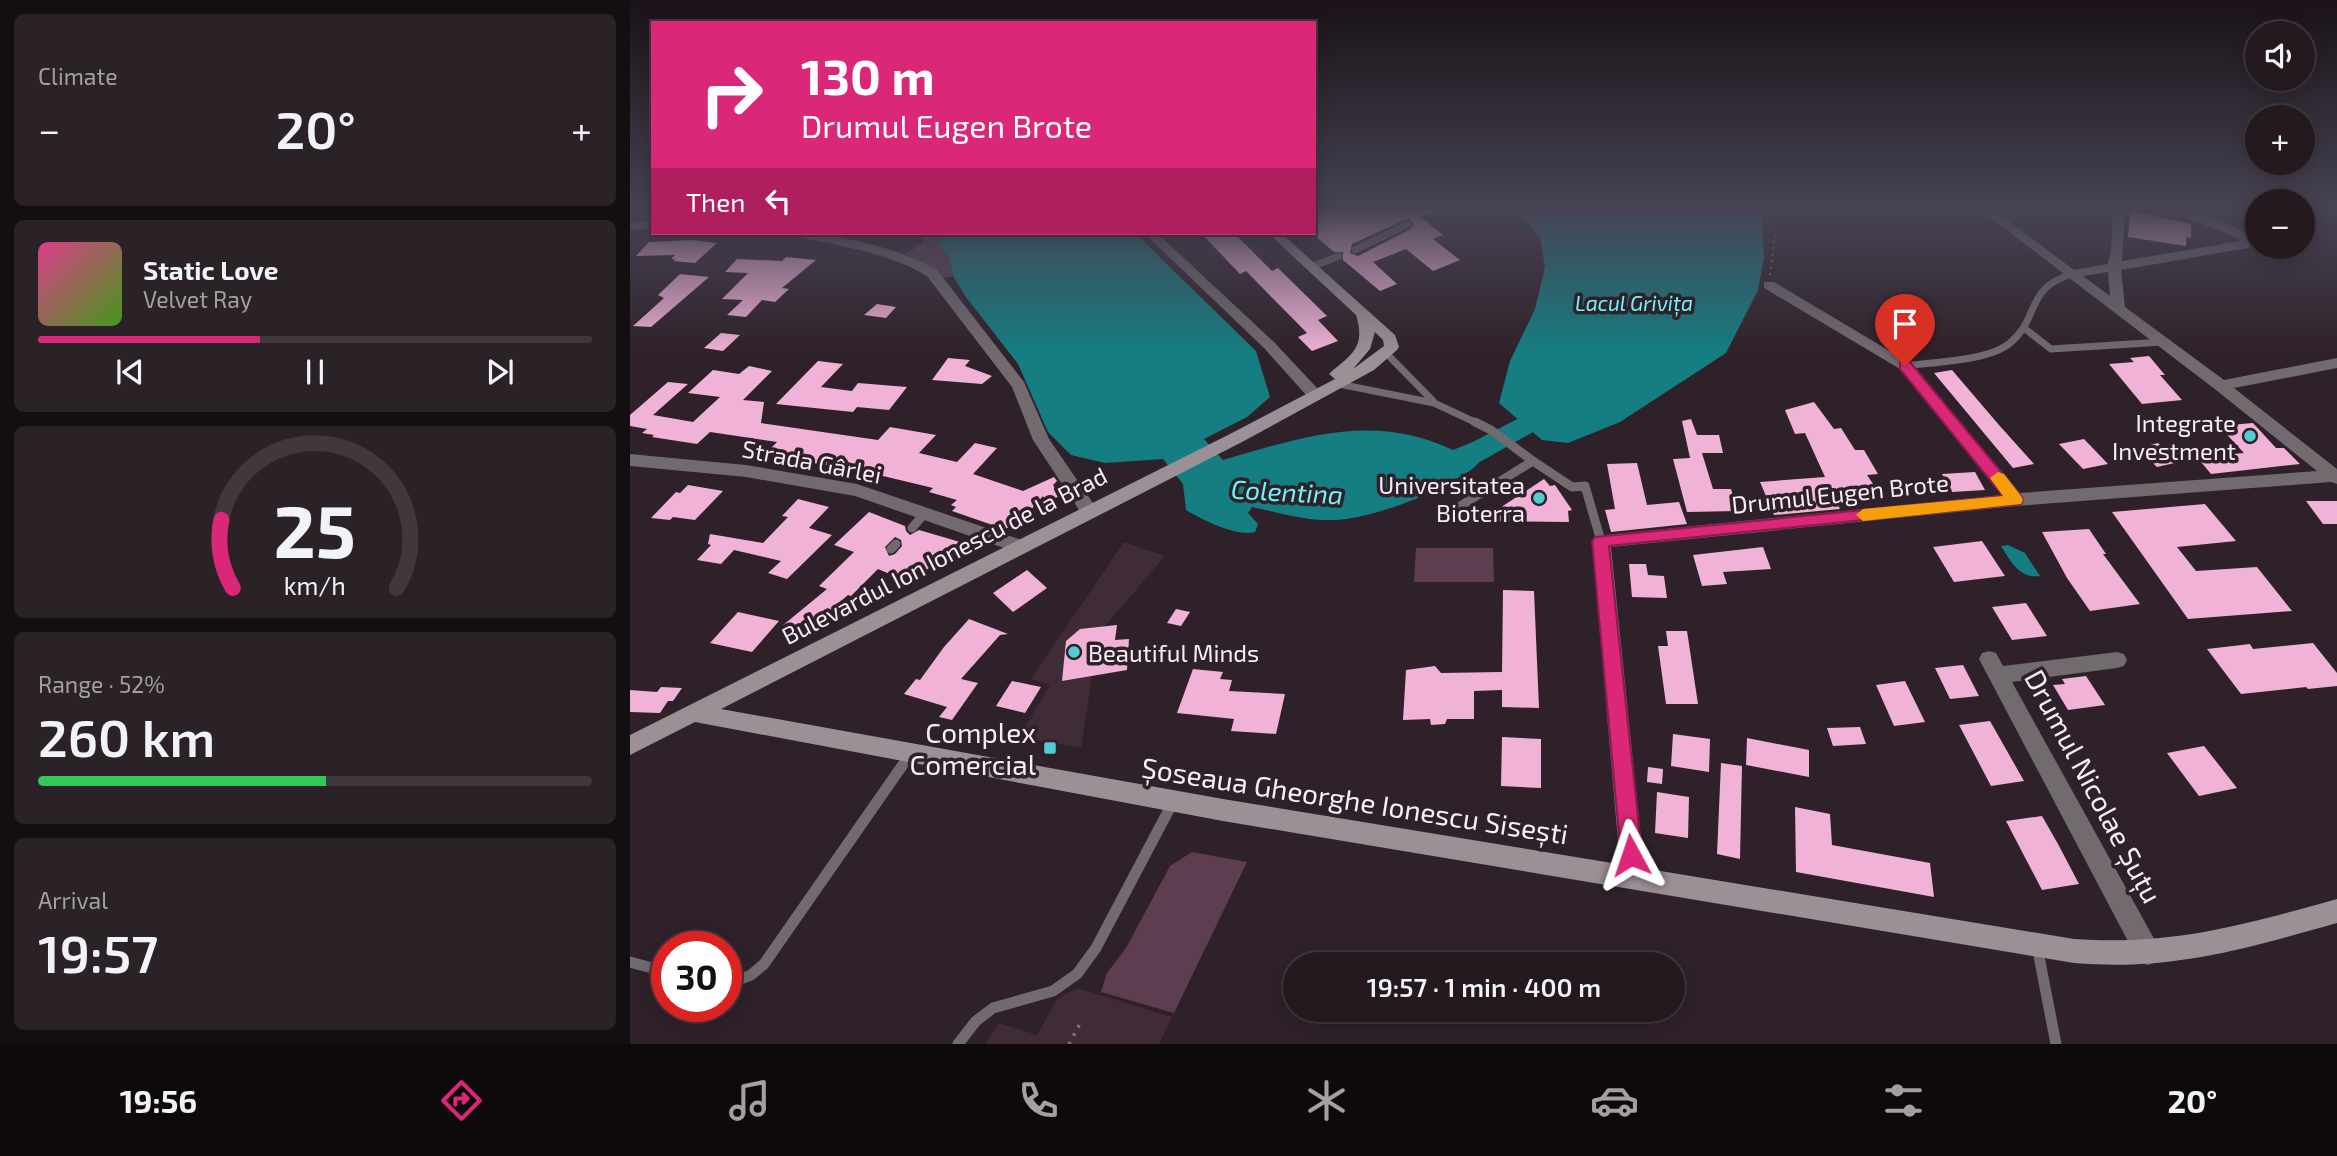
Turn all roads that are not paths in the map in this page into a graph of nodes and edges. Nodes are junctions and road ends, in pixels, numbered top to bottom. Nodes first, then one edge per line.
1 (895, 258) edge
2 (1176, 258) edge
3 (1301, 258) edge
4 (1335, 258) edge
5 (2050, 258) edge
6 (2111, 258) edge
7 (2116, 258) edge
8 (2146, 258) edge
9 (2114, 262) junction
10 (1311, 267) junction
11 (2072, 274) junction
12 (1769, 285) road end
13 (2118, 308) junction
14 (1363, 316) junction
15 (2024, 328) junction
16 (2163, 342) junction
17 (1387, 354) junction
18 (2337, 363) edge
19 (1905, 366) junction
20 (1339, 384) junction
21 (2221, 386) junction
22 (1312, 392) junction
23 (1434, 403) junction
24 (1283, 413) junction
25 (630, 460) edge
26 (1533, 461) junction
27 (2336, 477) edge
28 (2016, 500) junction
29 (1457, 508) dead end
30 (1089, 511) junction
31 (925, 513) junction
32 (912, 528) dead end
33 (1601, 541) junction
34 (1019, 546) junction
35 (2117, 660) dead end
36 (694, 713) junction
37 (630, 745) edge
38 (912, 752) junction
39 (1174, 801) junction
40 (1633, 877) junction
41 (2337, 911) edge
42 (2037, 946) junction
43 (2148, 953) junction
44 (630, 962) edge
45 (651, 968) edge
46 (742, 979) edge
47 (958, 1044) edge
48 (2056, 1044) edge

1 - 30 street
2 - 22 street
3 - 10 main road
4 - 10 lane
5 - 11 street
6 - 9 street
7 - 9 street
8 - 9 street
9 - 11 street
9 - 13 street
10 - 14 main road
11 - 13 street
11 - 15 lane
12 - 19 street
13 - 16 street
14 - 17 main road
14 - 22 main road, Bulevardul Ion Ionescu de la Brad
15 - 16 lane
15 - 19 lane
16 - 21 street
17 - 20 main road, Bulevardul Ion Ionescu de la Brad
17 - 23 lane
18 - 21 street
19 - 28 street
20 - 23 lane
20 - 24 main road, Bulevardul Ion Ionescu de la Brad
21 - 27 street
22 - 24 main road, Bulevardul Ion Ionescu de la Brad
23 - 26 lane
24 - 30 main road, Bulevardul Ion Ionescu de la Brad
25 - 31 street, Strada Gârlei
26 - 29 lane
26 - 33 lane
27 - 28 street, Drumul Eugen Brote
28 - 33 street, Drumul Eugen Brote
30 - 34 main road, Bulevardul Ion Ionescu de la Brad
31 - 32 lane
31 - 34 street, Strada Gârlei
33 - 40 street
34 - 36 main road, Bulevardul Ion Ionescu de la Brad
35 - 43 street, Drumul Nicolae Șuțu
36 - 37 main road, Bulevardul Ion Ionescu de la Brad
36 - 38 main road, Șoseaua Gheorghe Ionescu Sisești
38 - 39 main road, Șoseaua Gheorghe Ionescu Sisești
38 - 46 lane
39 - 40 main road, Șoseaua Gheorghe Ionescu Sisești
39 - 47 lane
40 - 42 main road, Șoseaua Gheorghe Ionescu Sisești
41 - 43 main road, Șoseaua Gheorghe Ionescu Sisești
42 - 43 main road, Șoseaua Gheorghe Ionescu Sisești
42 - 48 lane
44 - 45 lane

